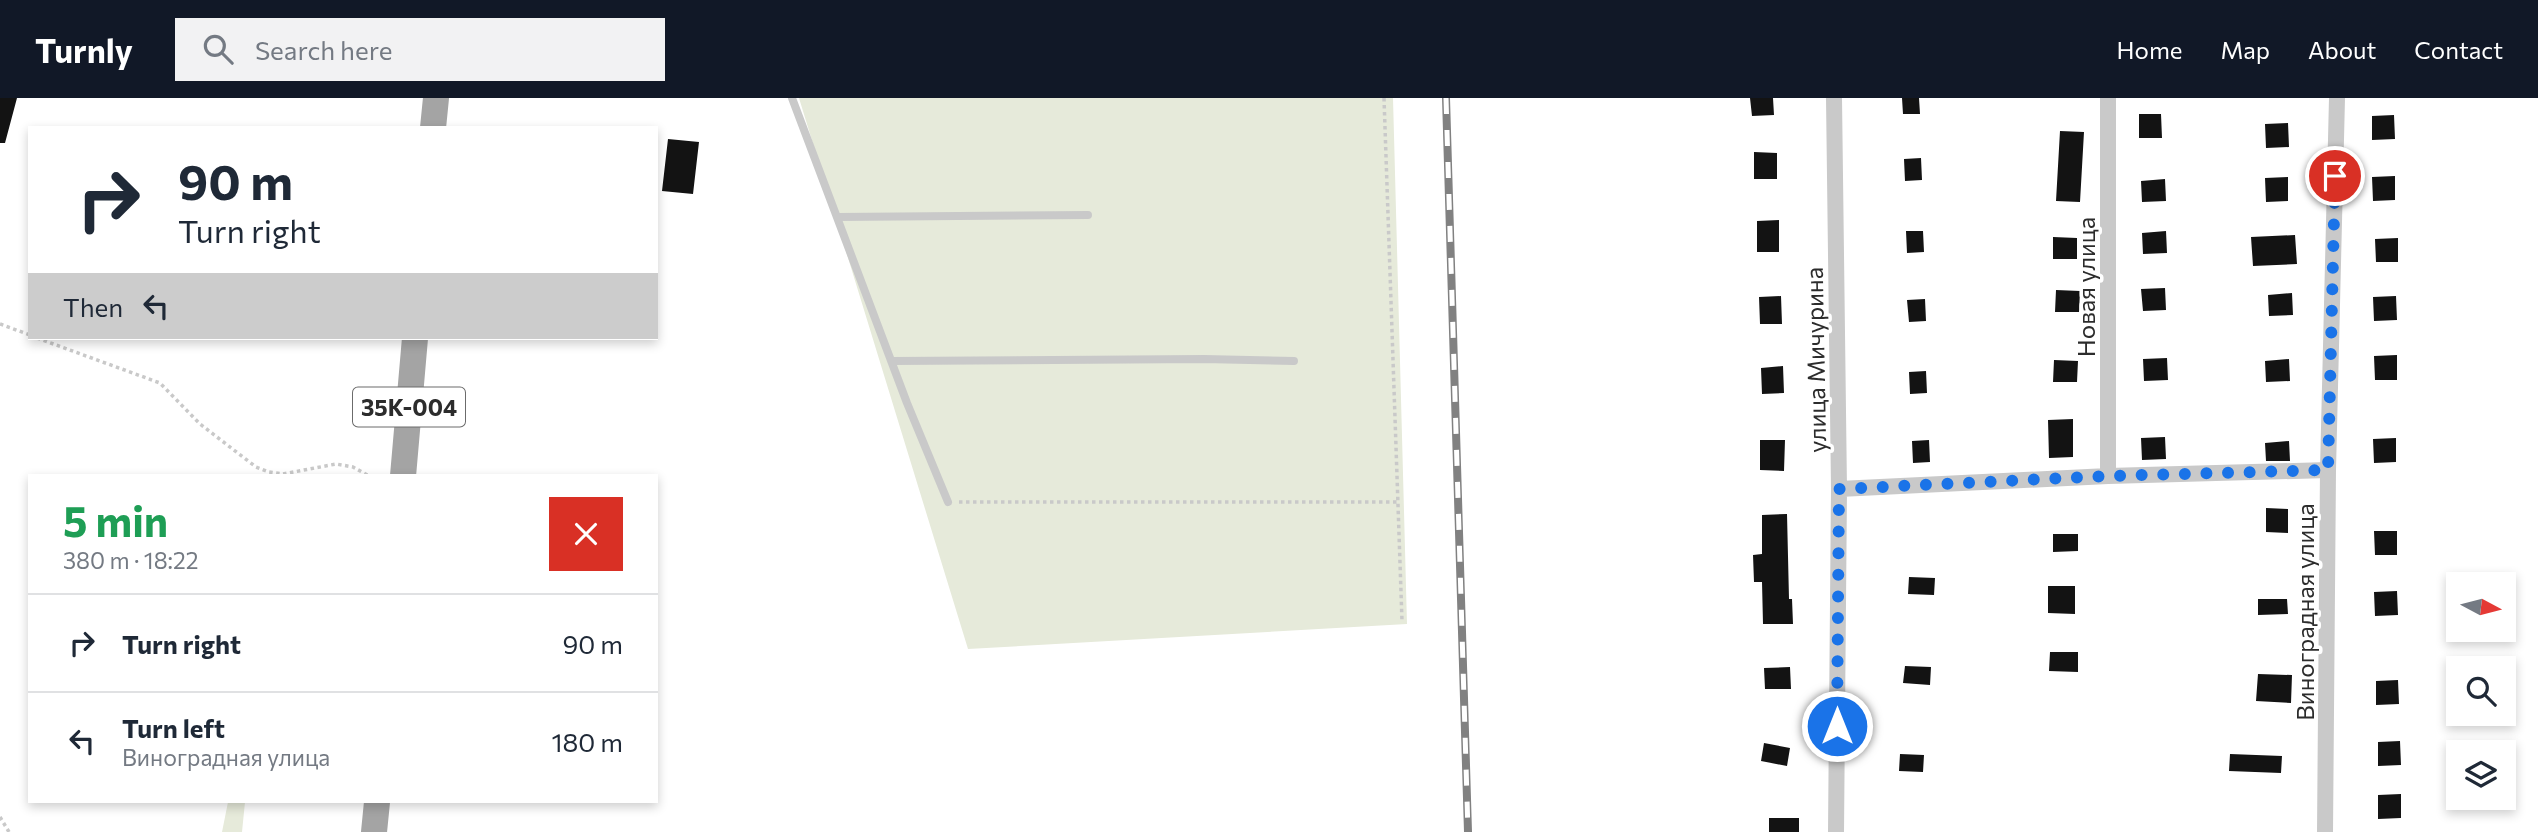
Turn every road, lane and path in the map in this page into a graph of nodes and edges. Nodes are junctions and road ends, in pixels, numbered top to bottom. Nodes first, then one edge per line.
1 (436, 98) edge
2 (792, 98) edge
3 (1384, 98) edge
4 (1834, 98) edge
5 (2108, 98) edge
6 (2337, 98) edge
7 (433, 126) edge
8 (1087, 215) dead end
9 (838, 217) junction
10 (0, 324) edge
11 (28, 334) edge
12 (42, 340) edge
13 (415, 340) edge
14 (892, 361) junction
15 (1294, 361) dead end
16 (2328, 470) junction
17 (283, 474) edge
18 (283, 474) edge
19 (365, 474) edge
20 (403, 474) edge
21 (2108, 476) junction
22 (1839, 489) junction
23 (948, 502) joint
24 (1398, 502) junction
25 (1402, 621) dead end
26 (377, 803) edge
27 (0, 817) edge
28 (9, 832) edge
29 (374, 832) edge
30 (1836, 832) edge
31 (2325, 832) edge

1 - 7 main road
2 - 9 lane
3 - 24 path
4 - 22 street, улица Мичурина
5 - 21 street, Новая улица
6 - 16 street, Виноградная улица
8 - 9 lane
9 - 14 lane
10 - 11 path
12 - 17 path
13 - 20 main road, 35К-004
14 - 15 lane
14 - 23 lane
16 - 21 street
16 - 31 street, Виноградная улица
18 - 19 path
21 - 22 street
22 - 30 street, улица Мичурина
23 - 24 path
24 - 25 path
26 - 29 main road
27 - 28 path

